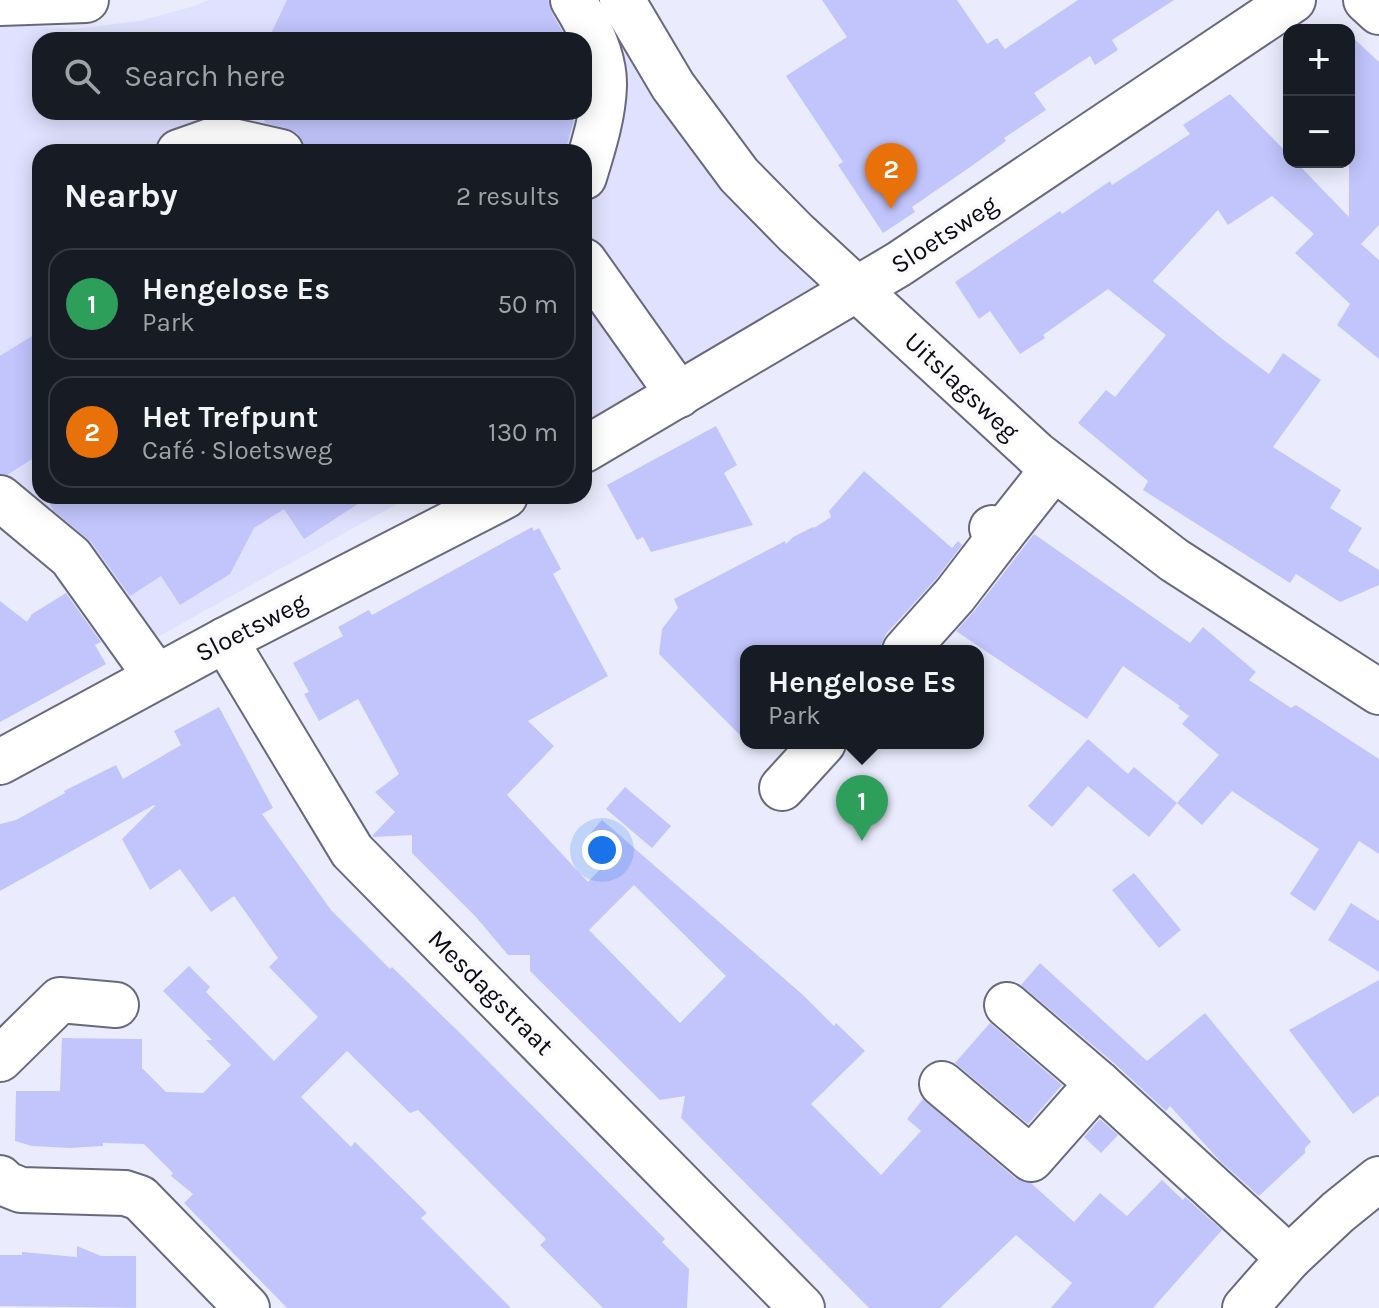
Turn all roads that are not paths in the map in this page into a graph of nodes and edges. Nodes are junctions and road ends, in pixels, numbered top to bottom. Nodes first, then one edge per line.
1 (86, 0) edge
2 (573, 0) edge
3 (622, 0) edge
4 (1293, 0) edge
5 (1366, 0) edge
6 (0, 3) edge
7 (1379, 12) edge
8 (590, 32) edge
9 (592, 35) edge
10 (202, 144) edge
11 (246, 144) edge
12 (592, 151) edge
13 (592, 272) edge
14 (857, 289) junction
15 (679, 395) junction
16 (592, 445) edge
17 (1054, 468) junction
18 (0, 498) edge
19 (489, 504) edge
20 (225, 640) junction
21 (910, 645) edge
22 (156, 676) junction
23 (1379, 692) edge
24 (818, 749) edge
25 (0, 762) edge
26 (782, 788) dead end
27 (116, 1005) dead end
28 (1007, 1005) dead end
29 (0, 1059) edge
30 (1098, 1083) junction
31 (942, 1084) dead end
32 (0, 1178) edge
33 (1379, 1179) edge
34 (1289, 1258) junction
35 (247, 1308) edge
36 (802, 1308) edge
37 (1245, 1308) edge

1 - 6 street
2 - 8 street
3 - 14 street, Uitslagsweg
4 - 14 street, Sloetsweg
5 - 7 street
9 - 12 street
10 - 11 street
13 - 15 street
14 - 15 street, Sloetsweg
14 - 17 street, Uitslagsweg
15 - 16 street, Sloetsweg
17 - 21 street
17 - 23 street, Uitslagsweg
18 - 22 street
19 - 20 street, Sloetsweg
20 - 22 street, Sloetsweg
20 - 36 street, Mesdagstraat
22 - 25 street, Sloetsweg
24 - 26 street
27 - 29 street
28 - 30 street
30 - 31 street
30 - 34 street
32 - 35 street
33 - 34 street
34 - 37 street

